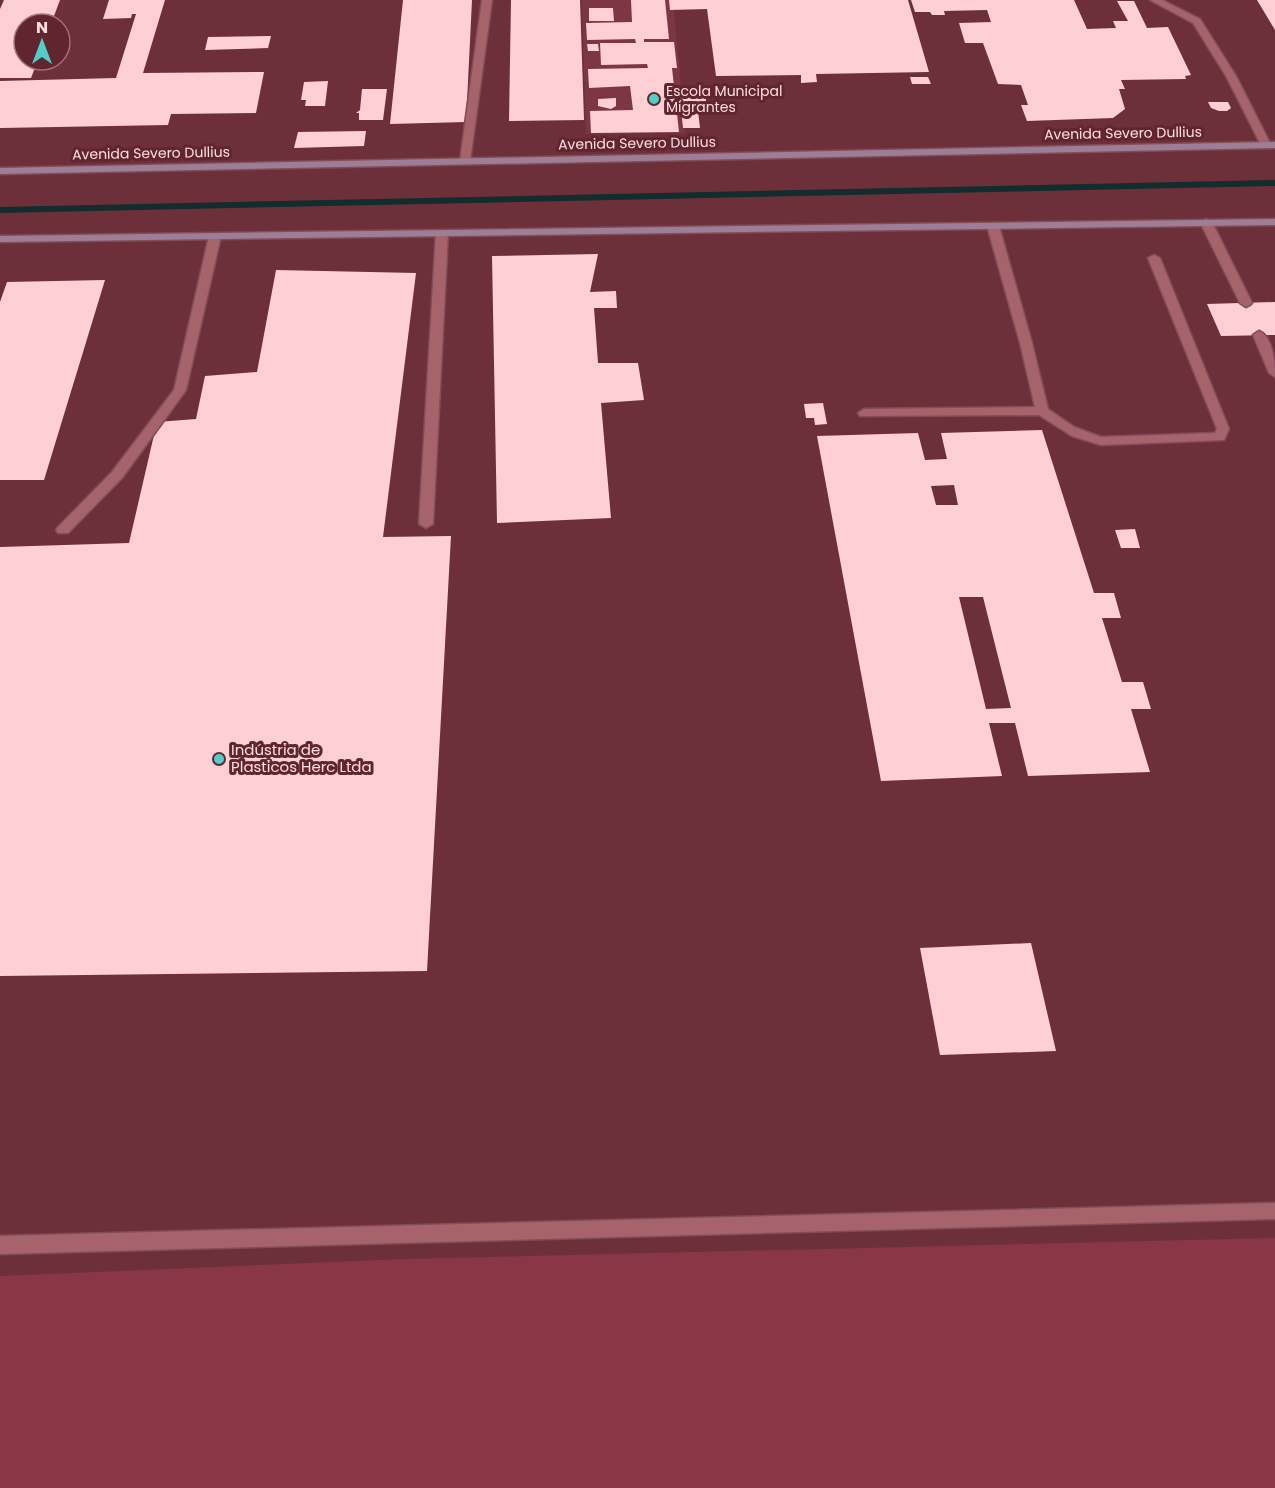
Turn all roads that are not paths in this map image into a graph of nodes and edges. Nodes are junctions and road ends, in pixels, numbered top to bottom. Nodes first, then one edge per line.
1 (487, 0) edge
2 (1155, 0) edge
3 (1270, 145) edge
4 (465, 161) junction
5 (0, 171) edge
6 (1206, 222) junction
7 (1275, 222) edge
8 (993, 226) junction
9 (442, 233) junction
10 (215, 236) junction
11 (0, 240) edge
12 (1154, 258) dead end
13 (1245, 303) dead end
14 (1259, 335) dead end
15 (1275, 373) edge
16 (1042, 411) junction
17 (864, 413) dead end
18 (426, 524) dead end
19 (63, 530) dead end
20 (1275, 1211) edge
21 (0, 1245) edge

1 - 4 lane
2 - 3 lane
3 - 4 main road, Avenida Severo Dullius
4 - 5 main road, Avenida Severo Dullius
6 - 7 main road
6 - 8 main road
6 - 13 lane
8 - 9 main road
8 - 16 lane
9 - 10 main road
9 - 18 lane
10 - 11 main road
10 - 19 lane
12 - 16 lane
14 - 15 lane
16 - 17 lane
20 - 21 lane

